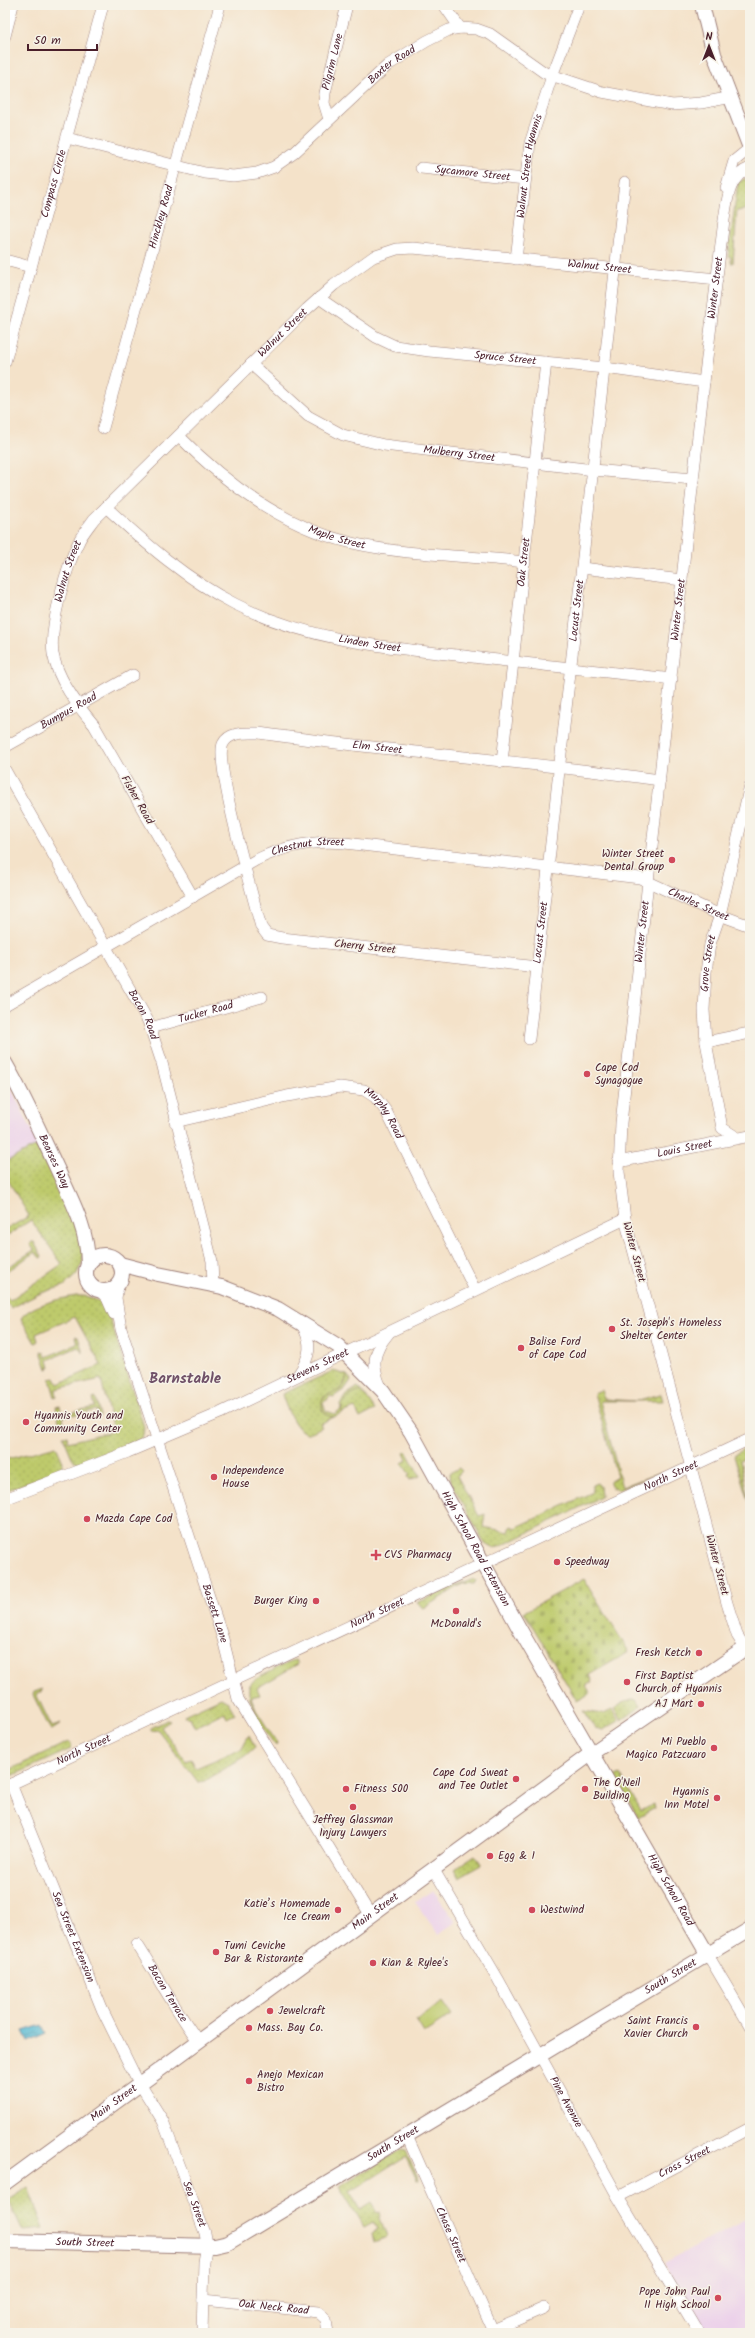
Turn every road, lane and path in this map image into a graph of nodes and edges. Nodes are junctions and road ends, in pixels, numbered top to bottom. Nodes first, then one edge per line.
1 (13, 5) edge
2 (103, 5) edge
3 (220, 5) edge
4 (347, 5) edge
5 (444, 5) edge
6 (579, 5) edge
7 (702, 5) edge
8 (711, 5) edge
9 (460, 28) junction
10 (5, 36) edge
11 (552, 76) junction
12 (730, 92) junction
13 (329, 119) junction
14 (66, 138) junction
15 (750, 148) edge
16 (176, 167) junction
17 (421, 168) dead end
18 (750, 168) edge
19 (525, 179) junction
20 (625, 182) dead end
21 (727, 201) junction
22 (516, 258) junction
23 (5, 260) edge
24 (31, 267) junction
25 (616, 269) junction
26 (717, 279) junction
27 (319, 298) junction
28 (5, 362) edge
29 (546, 362) junction
30 (252, 364) junction
31 (605, 368) junction
32 (704, 382) junction
33 (103, 428) dead end
34 (178, 436) junction
35 (536, 462) junction
36 (594, 470) junction
37 (693, 479) junction
38 (106, 507) junction
39 (525, 562) junction
40 (582, 568) junction
41 (682, 580) junction
42 (513, 663) junction
43 (569, 668) junction
44 (133, 675) dead end
45 (672, 679) junction
46 (78, 706) junction
47 (5, 747) edge
48 (502, 762) junction
49 (561, 767) junction
50 (5, 770) edge
51 (660, 780) junction
52 (750, 785) edge
53 (246, 866) junction
54 (549, 866) junction
55 (648, 881) junction
56 (193, 897) junction
57 (720, 915) junction
58 (750, 926) edge
59 (106, 947) junction
60 (537, 967) junction
61 (262, 997) dead end
62 (5, 1005) edge
63 (150, 1028) junction
64 (750, 1033) edge
65 (529, 1039) dead end
66 (706, 1042) junction
67 (5, 1063) edge
68 (175, 1122) junction
69 (750, 1136) edge
70 (736, 1137) junction
71 (618, 1162) junction
72 (625, 1219) junction
73 (82, 1224) junction
74 (114, 1260) junction
75 (88, 1264) junction
76 (158, 1274) junction
77 (120, 1282) junction
78 (213, 1285) junction
79 (475, 1290) junction
80 (100, 1291) junction
81 (300, 1321) junction
82 (121, 1329) junction
83 (390, 1332) junction
84 (346, 1353) junction
85 (297, 1377) junction
86 (383, 1391) junction
87 (750, 1439) edge
88 (157, 1440) junction
89 (691, 1467) junction
90 (5, 1499) edge
91 (483, 1563) junction
92 (748, 1646) edge
93 (233, 1679) junction
94 (592, 1753) junction
95 (8, 1786) edge
96 (434, 1870) junction
97 (371, 1916) junction
98 (750, 1929) edge
99 (137, 1944) dead end
100 (708, 1954) junction
101 (750, 2026) edge
102 (199, 2042) junction
103 (540, 2056) junction
104 (141, 2086) junction
105 (750, 2128) edge
106 (407, 2136) junction
107 (5, 2184) edge
108 (618, 2197) junction
109 (5, 2241) edge
110 (207, 2246) junction
111 (203, 2300) junction
112 (544, 2308) dead end
113 (494, 2332) edge
114 (202, 2333) edge
115 (328, 2333) edge
116 (699, 2333) edge

1 - 10 street
2 - 14 street, Compass Circle
3 - 16 street, Hinckley Road
4 - 13 street, Pilgrim Lane
5 - 9 street
6 - 11 street, Walnut Street Hyannis
7 - 12 main road
8 - 12 main road
9 - 11 street, Baxter Road
9 - 13 street, Baxter Road
11 - 12 street, Baxter Road
11 - 19 street, Walnut Street Hyannis
12 - 15 main road
13 - 16 street, Baxter Road
14 - 16 street, Baxter Road
14 - 24 street, Compass Circle
15 - 21 street, Winter Street
16 - 33 street, Hinckley Road
17 - 19 street, Sycamore Street
18 - 21 street, Winter Street
19 - 22 street, Walnut Street Hyannis
20 - 25 street, Locust Street
21 - 26 street, Winter Street
22 - 25 street, Walnut Street
22 - 27 street, Walnut Street
23 - 24 street
24 - 28 street, Compass Circle
25 - 26 street, Walnut Street
25 - 31 street, Locust Street
26 - 32 street, Winter Street
27 - 29 street, Spruce Street
27 - 30 street, Walnut Street
29 - 31 street, Spruce Street
29 - 35 street, Oak Street
30 - 34 street, Walnut Street
30 - 35 street, Mulberry Street
31 - 32 street, Spruce Street
31 - 36 street, Locust Street
32 - 37 street, Winter Street
34 - 38 street, Walnut Street
34 - 39 street, Maple Street
35 - 36 street, Mulberry Street
35 - 39 street, Oak Street
36 - 37 street, Mulberry Street
36 - 40 street, Locust Street
37 - 41 street, Winter Street
38 - 42 street, Linden Street
38 - 46 street, Walnut Street
39 - 42 street, Oak Street
40 - 41 street
40 - 43 street, Locust Street
41 - 45 street, Winter Street
42 - 43 street, Linden Street
42 - 48 street, Oak Street
43 - 45 street, Linden Street
43 - 49 street, Locust Street
44 - 46 street, Bumpus Road
45 - 51 street, Winter Street
46 - 47 street, Bumpus Road
46 - 56 street, Fisher Road
48 - 49 street, Elm Street
48 - 53 street, Elm Street
49 - 51 street, Elm Street
49 - 54 street, Locust Street
50 - 59 street, Bacon Road
51 - 55 street, Winter Street
52 - 57 street, Grove Street
53 - 54 street, Chestnut Street
53 - 56 street, Chestnut Street
53 - 60 street, Cherry Street
54 - 55 street, Chestnut Street
54 - 60 street, Locust Street
55 - 57 street, Charles Street
55 - 71 street, Winter Street
56 - 59 street, Chestnut Street
57 - 58 street, Charles Street
57 - 66 street, Grove Street
59 - 62 street, Chestnut Street
59 - 63 street, Bacon Road
60 - 65 street, Locust Street
61 - 63 street, Tucker Road
63 - 68 street, Bacon Road
64 - 66 street
66 - 70 street, Grove Street
67 - 73 main road, Bearses Way
68 - 78 street, Bacon Road
68 - 79 street, Murphy Road
69 - 70 street, Louis Street
70 - 71 street, Louis Street
71 - 72 street, Winter Street
72 - 79 street, Stevens Street
72 - 89 street, Winter Street
73 - 74 main road
73 - 75 main road, Bearses Way
74 - 75 main road
74 - 76 main road
74 - 77 main road
75 - 80 main road
76 - 77 main road
76 - 78 main road
77 - 80 main road
77 - 82 street, Bassett Lane
78 - 81 main road
79 - 83 street, Stevens Street
80 - 82 street
81 - 84 main road
81 - 85 street
82 - 88 street, Bassett Lane
83 - 84 street, Stevens Street
83 - 86 street
84 - 85 street, Stevens Street
84 - 86 main road, High School Road Extension
85 - 88 street, Stevens Street
86 - 91 main road, High School Road Extension
87 - 89 street, North Street
88 - 90 street, Stevens Street
88 - 93 street, Bassett Lane
89 - 91 street, North Street
89 - 92 street, Winter Street
91 - 93 street, North Street
91 - 94 main road, High School Road Extension
92 - 94 main road, Main Street
93 - 95 street, North Street
93 - 97 street, Bassett Lane
94 - 96 main road, Main Street
94 - 100 main road, High School Road
95 - 104 street, Sea Street Extension
96 - 97 main road, Main Street
96 - 103 street, Pine Avenue
97 - 102 main road, Main Street
98 - 100 main road, South Street
99 - 102 street, Bacon Terrace
100 - 101 street, High School Road
100 - 103 main road, South Street
102 - 104 main road, Main Street
103 - 106 main road, South Street
103 - 108 street, Pine Avenue
104 - 107 main road, Main Street
104 - 110 street, Sea Street
105 - 108 street, Cross Street
106 - 110 main road, South Street
106 - 113 street, Chase Street
108 - 116 street, Pine Avenue
109 - 110 main road, South Street
110 - 111 street, Sea Street
111 - 114 street, Sea Street
111 - 115 street, Oak Neck Road
112 - 113 street

